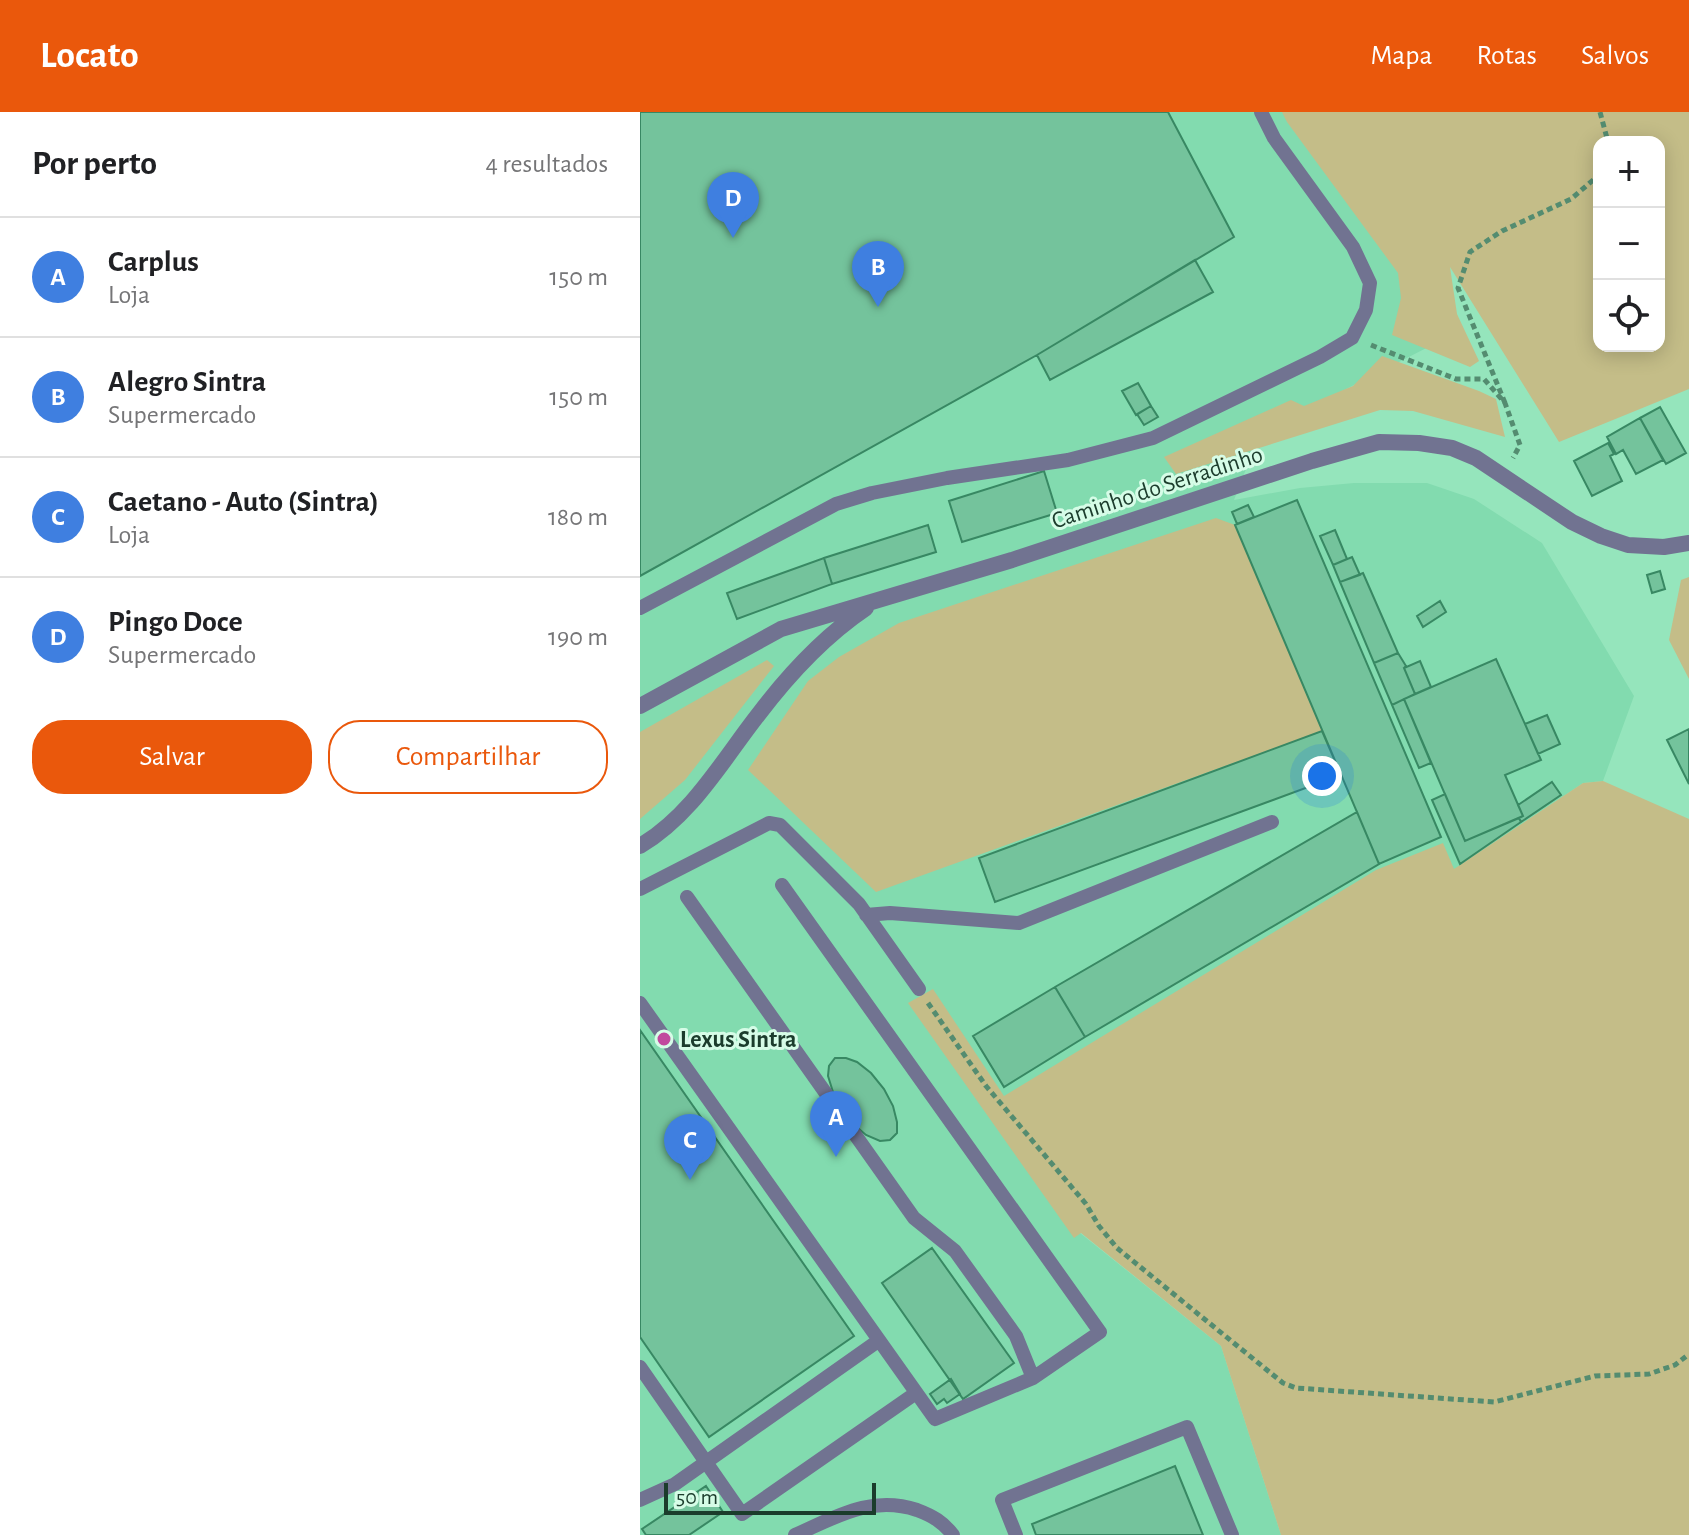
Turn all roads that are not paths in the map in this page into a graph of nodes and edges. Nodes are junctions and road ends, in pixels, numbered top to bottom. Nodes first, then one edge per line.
1 (1261, 112) edge
2 (1689, 543) edge
3 (880, 599) junction
4 (640, 608) edge
5 (640, 706) edge
6 (1272, 822) dead end
7 (640, 846) edge
8 (782, 885) dead end
9 (641, 886) edge
10 (687, 897) dead end
11 (866, 915) junction
12 (919, 989) road end
13 (640, 1003) edge
14 (878, 1341) junction
15 (640, 1367) edge
16 (1033, 1378) junction
17 (916, 1393) junction
18 (706, 1462) junction
19 (640, 1500) edge
20 (795, 1535) edge
21 (953, 1535) edge
22 (1016, 1535) edge
23 (1232, 1535) edge

1 - 4 lane
2 - 3 street, Caminho do Serradinho
3 - 5 street, Caminho do Serradinho
3 - 7 street
6 - 11 lane
8 - 16 lane
9 - 11 lane
10 - 16 lane
11 - 12 lane
13 - 14 lane
14 - 17 lane
14 - 18 lane
15 - 18 lane
16 - 17 lane
17 - 18 lane
18 - 19 lane
20 - 21 lane
22 - 23 lane

